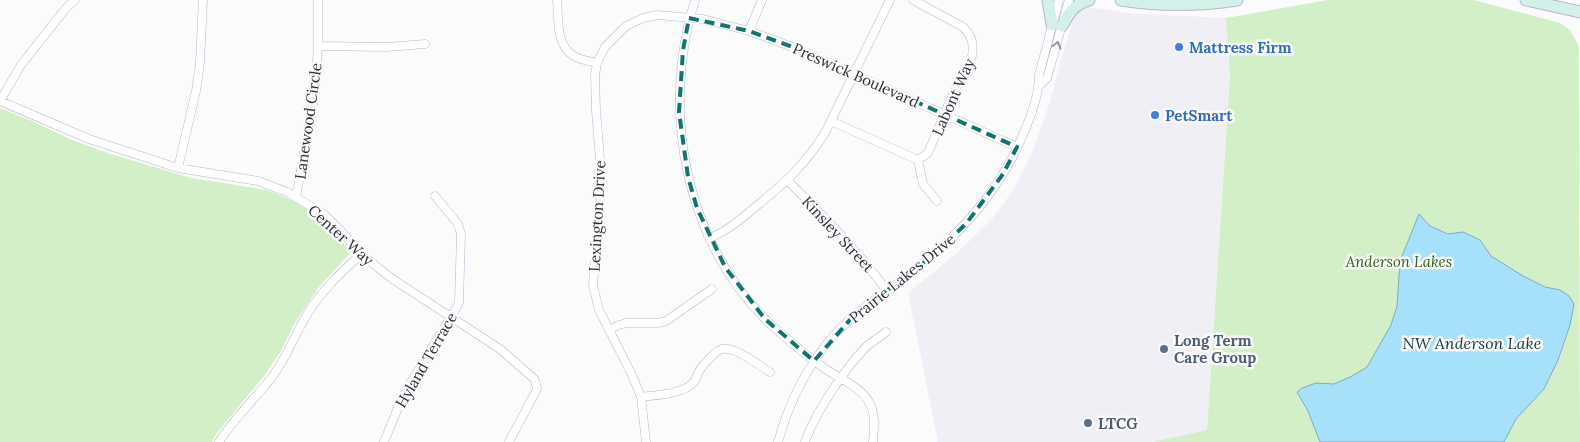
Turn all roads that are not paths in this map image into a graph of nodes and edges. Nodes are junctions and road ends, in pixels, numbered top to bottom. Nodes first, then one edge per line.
1 (75, 0) edge
2 (203, 0) edge
3 (318, 0) edge
4 (557, 0) edge
5 (695, 0) edge
6 (762, 0) edge
7 (890, 0) edge
8 (913, 0) edge
9 (1048, 0) edge
10 (1059, 0) edge
11 (1069, 0) edge
12 (1089, 0) edge
13 (1121, 0) edge
14 (1237, 0) edge
15 (1526, 0) edge
16 (1580, 12) edge
17 (689, 18) junction
18 (1057, 26) junction
19 (749, 30) junction
20 (426, 44) dead end
21 (318, 46) junction
22 (597, 63) junction
23 (853, 75) junction
24 (0, 101) edge
25 (945, 115) junction
26 (831, 121) junction
27 (1017, 147) junction
28 (918, 160) junction
29 (178, 168) junction
30 (787, 180) junction
31 (296, 196) junction
32 (434, 196) dead end
33 (937, 201) dead end
34 (710, 238) junction
35 (361, 254) junction
36 (712, 289) dead end
37 (886, 290) junction
38 (452, 318) junction
39 (609, 330) junction
40 (886, 332) dead end
41 (814, 361) junction
42 (770, 372) dead end
43 (841, 379) junction
44 (641, 397) junction
45 (219, 442) edge
46 (384, 442) edge
47 (509, 442) edge
48 (646, 442) edge
49 (778, 442) edge
50 (805, 442) edge
51 (873, 442) edge

1 - 24 street
2 - 29 street
3 - 21 street, Lanewood Circle
4 - 22 street
5 - 17 street
6 - 19 street
7 - 23 street
8 - 25 street, Labont Way
9 - 18 main road
10 - 18 street, Prairie Lakes Drive
11 - 18 street, Prairie Lakes Drive
12 - 18 main road
13 - 14 main road
15 - 16 main road
17 - 19 street, Preswick Boulevard
17 - 22 street, Lexington Drive
17 - 34 street
18 - 27 street, Prairie Lakes Drive
19 - 23 street, Preswick Boulevard
20 - 21 street, Lanewood Circle
21 - 31 street, Lanewood Circle
22 - 39 street, Lexington Drive
23 - 25 street, Preswick Boulevard
23 - 26 street
24 - 29 street, Center Way
25 - 27 street, Preswick Boulevard
25 - 28 street, Labont Way
26 - 28 street
26 - 30 street
27 - 37 street, Prairie Lakes Drive
28 - 33 street
29 - 31 street, Center Way
30 - 34 street
30 - 37 street, Kinsley Street
31 - 35 street, Center Way
32 - 38 street, Hyland Terrace
34 - 41 street
35 - 38 street, Center Way
35 - 45 street
36 - 39 street
37 - 41 street, Prairie Lakes Drive
38 - 46 street, Hyland Terrace
38 - 47 street, Center Way
39 - 44 street, Lexington Drive
40 - 43 street
41 - 43 street
41 - 49 street, Prairie Lakes Drive
42 - 44 street
43 - 50 street
43 - 51 street
44 - 48 street, Lexington Drive

